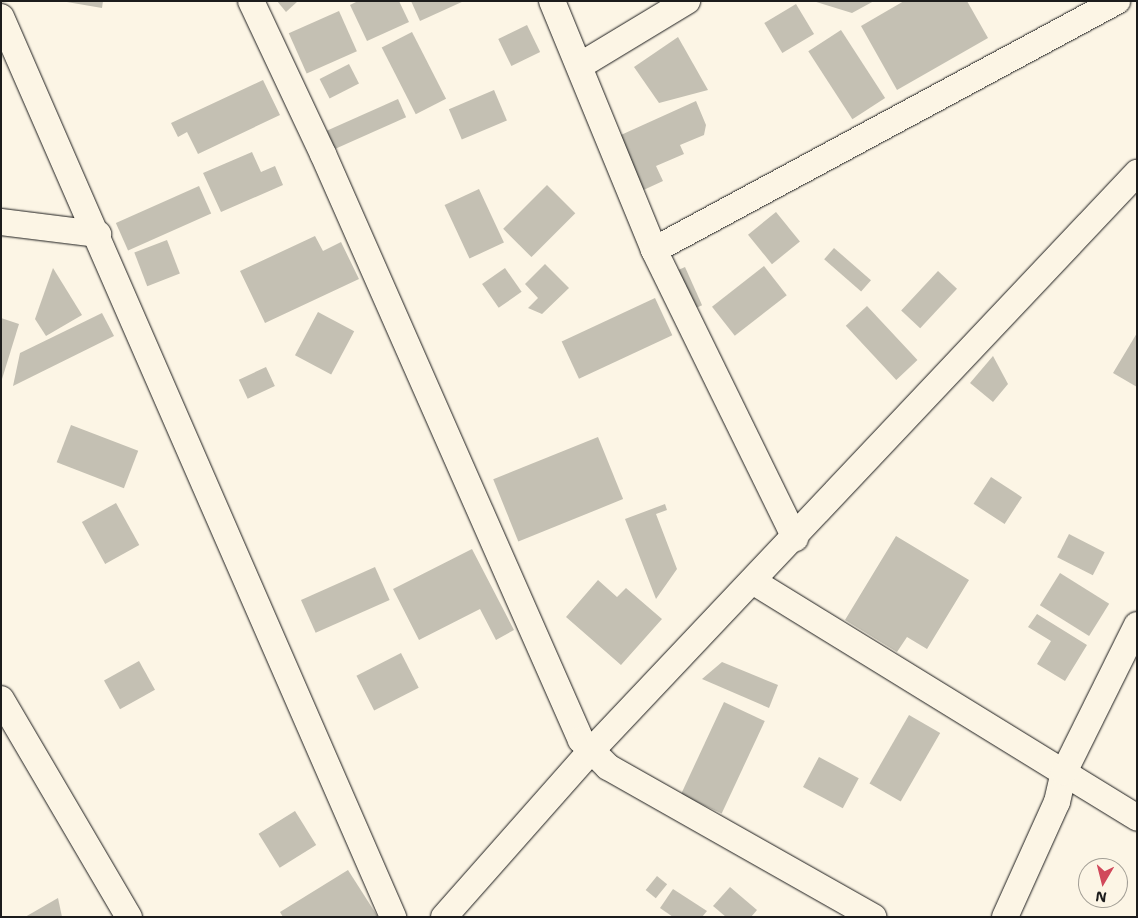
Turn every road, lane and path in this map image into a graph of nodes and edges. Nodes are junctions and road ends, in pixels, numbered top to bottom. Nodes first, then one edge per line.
1 (251, 1) edge
2 (552, 1) edge
3 (688, 1) edge
4 (1117, 1) edge
5 (3, 27) edge
6 (580, 65) junction
7 (1135, 178) edge
8 (1, 222) edge
9 (98, 234) junction
10 (654, 250) junction
11 (795, 538) junction
12 (754, 582) junction
13 (1137, 625) edge
14 (1, 699) edge
15 (590, 752) junction
16 (1064, 772) junction
17 (1137, 818) edge
18 (129, 917) edge
19 (393, 917) edge
20 (444, 917) edge
21 (873, 917) edge
22 (1004, 917) edge

1 - 15 street
2 - 6 street
3 - 6 street
4 - 10 street
5 - 9 street
6 - 10 street
7 - 11 street
8 - 9 street
9 - 19 street
10 - 11 street
11 - 12 street
12 - 15 street
12 - 16 street
13 - 16 street
14 - 18 street
15 - 20 street
15 - 21 street
16 - 17 street
16 - 22 street

